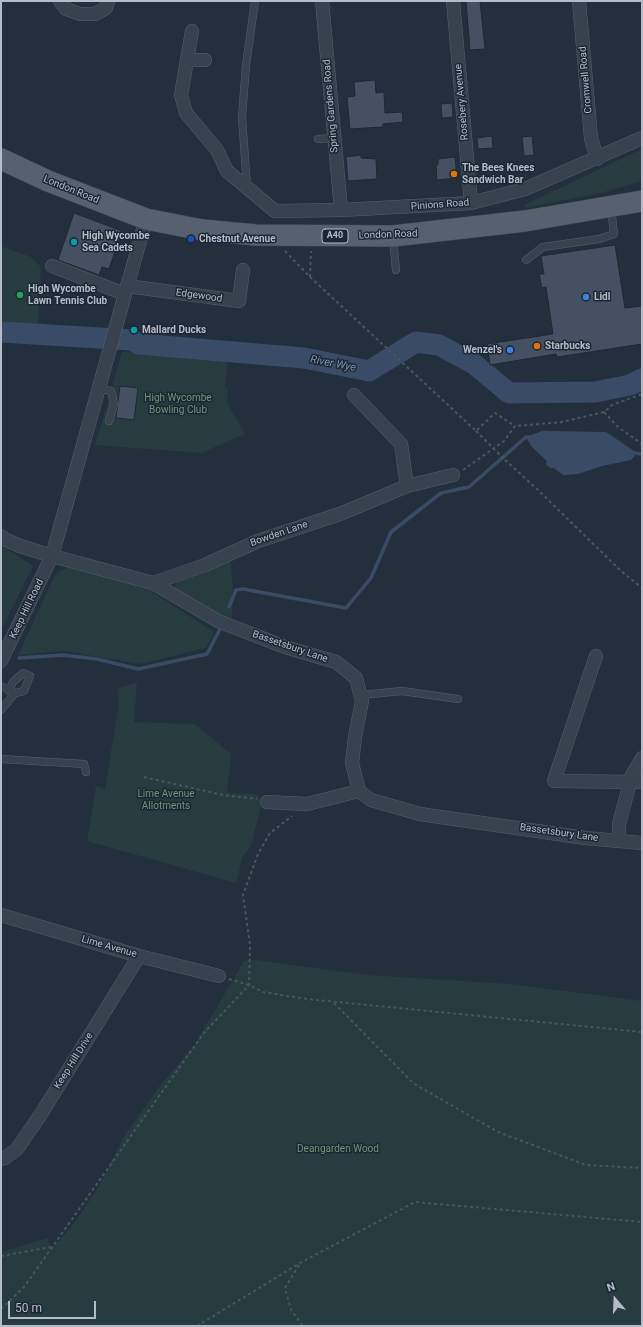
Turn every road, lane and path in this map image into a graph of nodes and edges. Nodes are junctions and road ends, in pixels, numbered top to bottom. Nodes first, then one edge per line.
1 (60, 1) edge
2 (108, 1) edge
3 (255, 1) edge
4 (322, 1) edge
5 (453, 1) edge
6 (579, 1) edge
7 (192, 31) dead end
8 (188, 60) junction
9 (205, 60) dead end
10 (334, 138) junction
11 (642, 138) edge
12 (318, 139) dead end
13 (1, 159) edge
14 (597, 159) junction
15 (247, 187) junction
16 (642, 201) edge
17 (471, 204) junction
18 (611, 206) junction
19 (341, 210) junction
20 (274, 211) junction
21 (146, 219) junction
22 (270, 235) junction
23 (303, 236) junction
24 (393, 236) junction
25 (526, 260) dead end
26 (52, 266) dead end
27 (243, 270) dead end
28 (396, 270) dead end
29 (310, 277) junction
30 (126, 290) junction
31 (99, 388) junction
32 (642, 394) edge
33 (354, 395) dead end
34 (604, 412) junction
35 (109, 421) dead end
36 (515, 426) junction
37 (476, 431) junction
38 (642, 444) edge
39 (453, 475) joint
40 (407, 486) junction
41 (1, 536) edge
42 (52, 556) junction
43 (152, 583) junction
44 (642, 588) edge
45 (596, 656) dead end
46 (1, 661) edge
47 (1, 686) edge
48 (360, 695) junction
49 (458, 699) dead end
50 (1, 710) edge
51 (642, 758) edge
52 (1, 759) edge
53 (86, 772) dead end
54 (144, 777) dead end
55 (636, 781) edge
56 (359, 791) junction
57 (267, 802) joint
58 (307, 804) junction
59 (619, 841) junction
60 (642, 843) edge
61 (1, 915) edge
62 (139, 956) junction
63 (218, 976) joint
64 (249, 985) junction
65 (333, 1002) junction
66 (642, 1032) edge
67 (1, 1159) edge
68 (642, 1168) edge
69 (642, 1222) edge
70 (52, 1247) junction
71 (1, 1256) edge
72 (300, 1263) junction
73 (1, 1309) edge
74 (197, 1326) edge
75 (303, 1326) edge

1 - 2 street
3 - 15 lane
4 - 10 street, Spring Gardens Road
5 - 17 street, Rosebery Avenue
6 - 14 street, Cromwell Road
7 - 8 street
8 - 9 street
8 - 15 street
10 - 12 lane
10 - 19 street, Spring Gardens Road
11 - 14 street, Pinions Road
13 - 21 main road, London Road / A40
14 - 17 street, Pinions Road
15 - 20 street
16 - 18 main road, London Road / A40
17 - 19 street, Pinions Road
18 - 24 main road, London Road / A40
18 - 25 lane
19 - 20 street, Pinions Road
20 - 22 street
21 - 22 main road, London Road / A40
21 - 30 street
22 - 23 main road, London Road / A40
22 - 29 path
23 - 24 main road, London Road / A40
23 - 29 path
24 - 28 lane
26 - 30 street
27 - 30 street, Edgewood
29 - 37 path
30 - 31 street
31 - 35 lane
31 - 42 street
32 - 34 path
33 - 40 street
34 - 36 path
34 - 38 path
36 - 37 path
36 - 39 path
37 - 44 path, bridge
39 - 40 street, Bowden Lane
40 - 43 street, Bowden Lane
41 - 42 street, Bassetsbury Lane
42 - 43 street, Bassetsbury Lane
42 - 46 street, Keep Hill Road
43 - 48 street, Bassetsbury Lane
45 - 55 street
47 - 50 lane
48 - 49 lane
48 - 56 street, Bassetsbury Lane
51 - 55 street
52 - 53 lane
54 - 57 path
55 - 59 street
56 - 58 street
56 - 59 street, Bassetsbury Lane
57 - 58 street
58 - 64 path
59 - 60 street, Bassetsbury Lane
61 - 62 street, Lime Avenue
62 - 63 street, Lime Avenue
62 - 67 street, Keep Hill Drive
63 - 64 path
64 - 65 path
64 - 70 path
65 - 66 path
65 - 68 path
69 - 72 path
70 - 71 path
70 - 73 path
72 - 74 path
72 - 75 path

